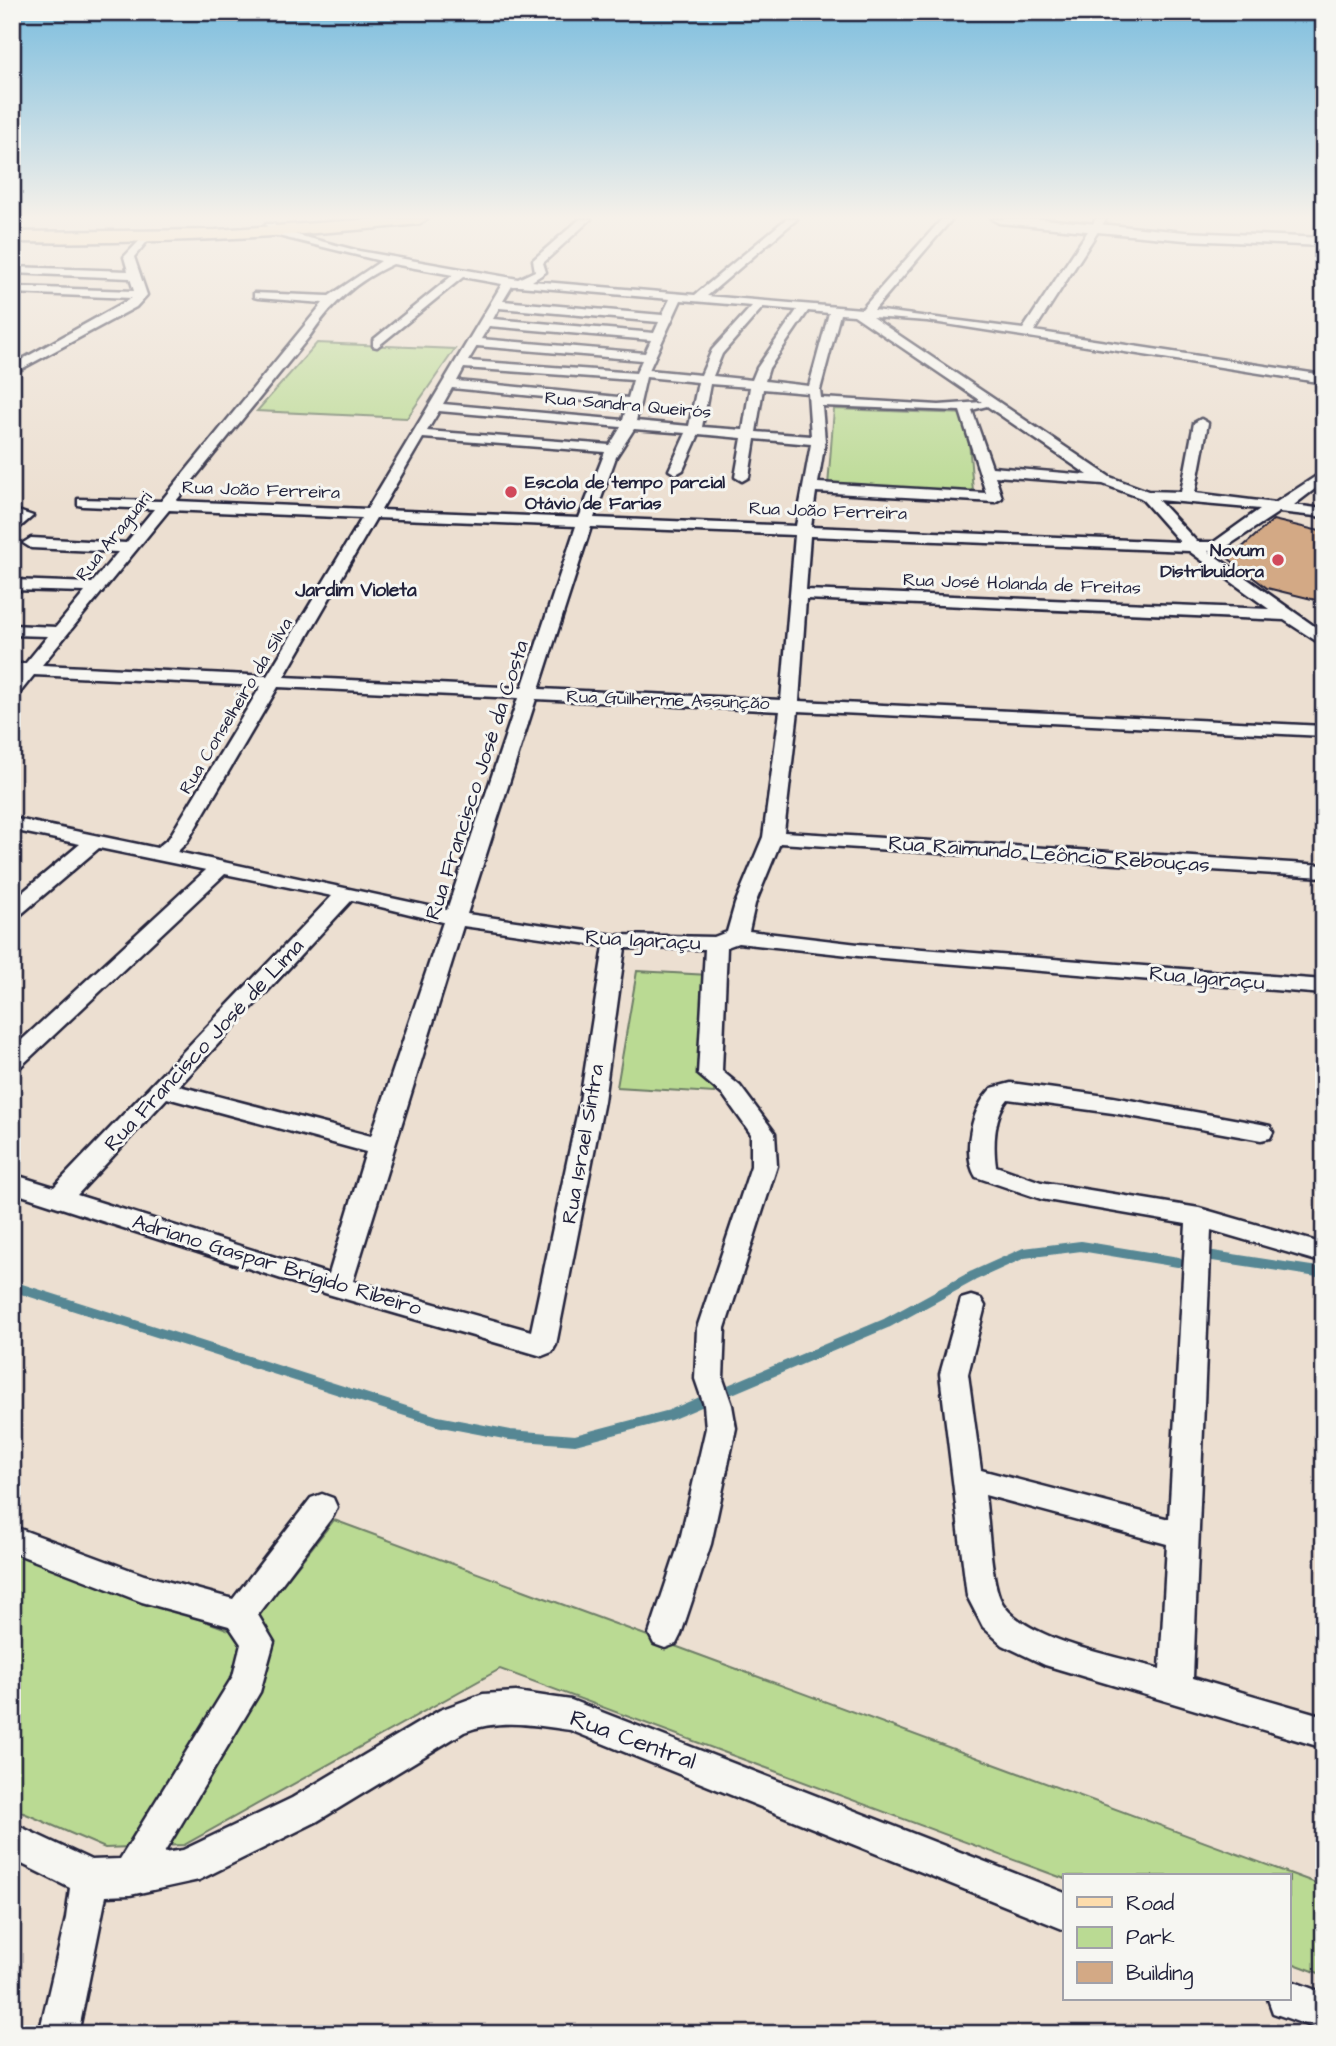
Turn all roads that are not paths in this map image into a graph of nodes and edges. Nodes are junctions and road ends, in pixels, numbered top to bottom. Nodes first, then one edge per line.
1 (116, 314) edge
2 (316, 314) edge
3 (411, 314) edge
4 (489, 314) edge
5 (614, 314) edge
6 (668, 314) edge
7 (751, 314) edge
8 (800, 314) edge
9 (834, 314) edge
10 (865, 314) edge
11 (889, 314) edge
12 (1039, 314) edge
13 (666, 319) junction
14 (484, 322) junction
15 (1028, 331) junction
16 (658, 337) junction
17 (473, 342) junction
18 (377, 343) dead end
19 (460, 364) junction
20 (644, 369) junction
21 (12, 370) edge
22 (705, 379) junction
23 (1324, 379) edge
24 (448, 384) junction
25 (757, 385) junction
26 (815, 396) junction
27 (634, 402) junction
28 (992, 404) junction
29 (433, 407) junction
30 (965, 408) junction
31 (628, 422) junction
32 (1201, 423) dead end
33 (695, 428) junction
34 (750, 434) junction
35 (417, 435) junction
36 (818, 441) junction
37 (615, 449) junction
38 (676, 470) dead end
39 (988, 471) junction
40 (1324, 475) edge
41 (742, 477) dead end
42 (1105, 480) junction
43 (809, 487) junction
44 (1146, 495) junction
45 (1187, 496) junction
46 (83, 502) dead end
47 (164, 505) junction
48 (1278, 508) junction
49 (12, 513) edge
50 (1324, 513) edge
51 (372, 514) junction
52 (585, 522) junction
53 (803, 529) junction
54 (12, 530) edge
55 (31, 543) dead end
56 (1193, 547) junction
57 (130, 548) junction
58 (12, 585) edge
59 (97, 588) junction
60 (796, 594) junction
61 (1289, 615) junction
62 (12, 630) edge
63 (62, 632) junction
64 (1324, 641) edge
65 (12, 669) edge
66 (31, 670) junction
67 (273, 681) junction
68 (12, 691) edge
69 (528, 695) junction
70 (790, 704) junction
71 (1324, 731) edge
72 (12, 824) edge
73 (773, 837) junction
74 (95, 841) junction
75 (161, 855) junction
76 (221, 867) junction
77 (1324, 871) edge
78 (347, 893) junction
79 (12, 912) edge
80 (457, 919) junction
81 (726, 940) junction
82 (615, 941) junction
83 (1324, 987) edge
84 (12, 1062) edge
85 (162, 1089) junction
86 (1261, 1132) dead end
87 (380, 1147) junction
88 (12, 1184) edge
89 (60, 1198) junction
90 (1199, 1217) junction
91 (1324, 1254) edge
92 (338, 1287) junction
93 (971, 1306) dead end
94 (542, 1345) joint
95 (967, 1478) junction
96 (321, 1507) dead end
97 (1185, 1536) junction
98 (12, 1539) edge
99 (240, 1615) junction
100 (665, 1634) dead end
101 (1176, 1688) junction
102 (1324, 1732) edge
103 (12, 1840) edge
104 (130, 1877) junction
105 (89, 1878) junction
106 (1063, 1911) edge
107 (1290, 2000) edge
108 (1324, 2012) edge
109 (58, 2034) edge

1 - 21 street
2 - 47 street, Rua Araguari
3 - 18 street
4 - 14 street, Rua Conselheiro da Silva
5 - 13 street
6 - 13 street, Rua Francisco José da Costa
7 - 22 street
8 - 25 street
9 - 26 street
10 - 28 street
11 - 15 street
12 - 15 street
13 - 16 street, Rua Francisco José da Costa
14 - 16 street
14 - 17 street, Rua Conselheiro da Silva
15 - 23 street
16 - 20 street, Rua Francisco José da Costa
17 - 19 street, Rua Conselheiro da Silva
17 - 20 street
19 - 20 street
19 - 24 street, Rua Conselheiro da Silva
20 - 22 street
20 - 27 street, Rua Francisco José da Costa
22 - 25 street
22 - 33 street
24 - 27 street
24 - 29 street, Rua Conselheiro da Silva
25 - 26 street
25 - 34 street
26 - 30 street
26 - 36 street
27 - 31 street, Rua Francisco José da Costa
28 - 30 street
28 - 42 street
29 - 31 street, Rua Sandra Queirós
29 - 35 street, Rua Conselheiro da Silva
30 - 39 street
31 - 33 street, Rua Sandra Queirós
31 - 37 street, Rua Francisco José da Costa
32 - 45 street
33 - 34 street, Rua Sandra Queirós
33 - 38 street
34 - 36 street, Rua Sandra Queirós
34 - 41 street
35 - 37 street
35 - 51 street, Rua Conselheiro da Silva
36 - 43 street
37 - 52 street, Rua Francisco José da Costa
39 - 42 street
39 - 43 street
40 - 48 street, Rua João Ferreira
42 - 44 street
43 - 53 street
44 - 45 street
44 - 56 street
45 - 48 street
46 - 47 street, Rua João Ferreira
47 - 51 street, Rua João Ferreira
47 - 57 street, Rua Araguari
48 - 50 street
48 - 56 street, Rua João Ferreira
49 - 54 street
51 - 52 street, Rua João Ferreira
51 - 67 street, Rua Conselheiro da Silva
52 - 53 street, Rua João Ferreira
52 - 69 street, Rua Francisco José da Costa
53 - 56 street, Rua João Ferreira
53 - 60 street
55 - 57 street
56 - 61 street
57 - 59 street, Rua Araguari
58 - 59 street
59 - 63 street, Rua Araguari
60 - 61 street, Rua José Holanda de Freitas
60 - 70 street
61 - 64 street
62 - 63 street
63 - 66 street, Rua Araguari
65 - 66 street, Rua Guilherme Assunção
66 - 67 street, Rua Guilherme Assunção
66 - 68 street, Rua Araguari
67 - 69 street, Rua Guilherme Assunção
67 - 75 street, Rua Conselheiro da Silva
69 - 70 street, Rua Guilherme Assunção
69 - 80 street, Rua Francisco José da Costa
70 - 71 street, Rua Guilherme Assunção
70 - 73 street
72 - 74 street, Rua Igaraçu
73 - 77 street, Rua Raimundo Leôncio Rebouças
73 - 81 street
74 - 75 street, Rua Igaraçu
74 - 79 street
75 - 76 street, Rua Igaraçu
76 - 78 street, Rua Igaraçu
76 - 84 street
78 - 80 street, Rua Igaraçu
78 - 85 street, Rua Francisco José de Lima
80 - 82 street, Rua Igaraçu
80 - 87 street, Rua Francisco José da Costa
81 - 82 street, Rua Igaraçu
81 - 83 street, Rua Igaraçu
81 - 100 street
82 - 94 street, Rua Israel Sintra
85 - 87 street
85 - 89 street, Rua Francisco José de Lima
86 - 90 street
87 - 92 street, Rua Francisco José da Costa
88 - 89 street, Adriano Gaspar Brígido Ribeiro
89 - 92 street, Adriano Gaspar Brígido Ribeiro
90 - 91 street
90 - 97 street
92 - 94 street, Adriano Gaspar Brígido Ribeiro
93 - 95 street
95 - 97 street
95 - 101 street
96 - 99 street
97 - 101 street
98 - 99 street
99 - 104 street
101 - 102 street
103 - 105 street, Rua Central
104 - 105 street, Rua Central
104 - 106 street, Rua Central
105 - 109 street
107 - 108 street

